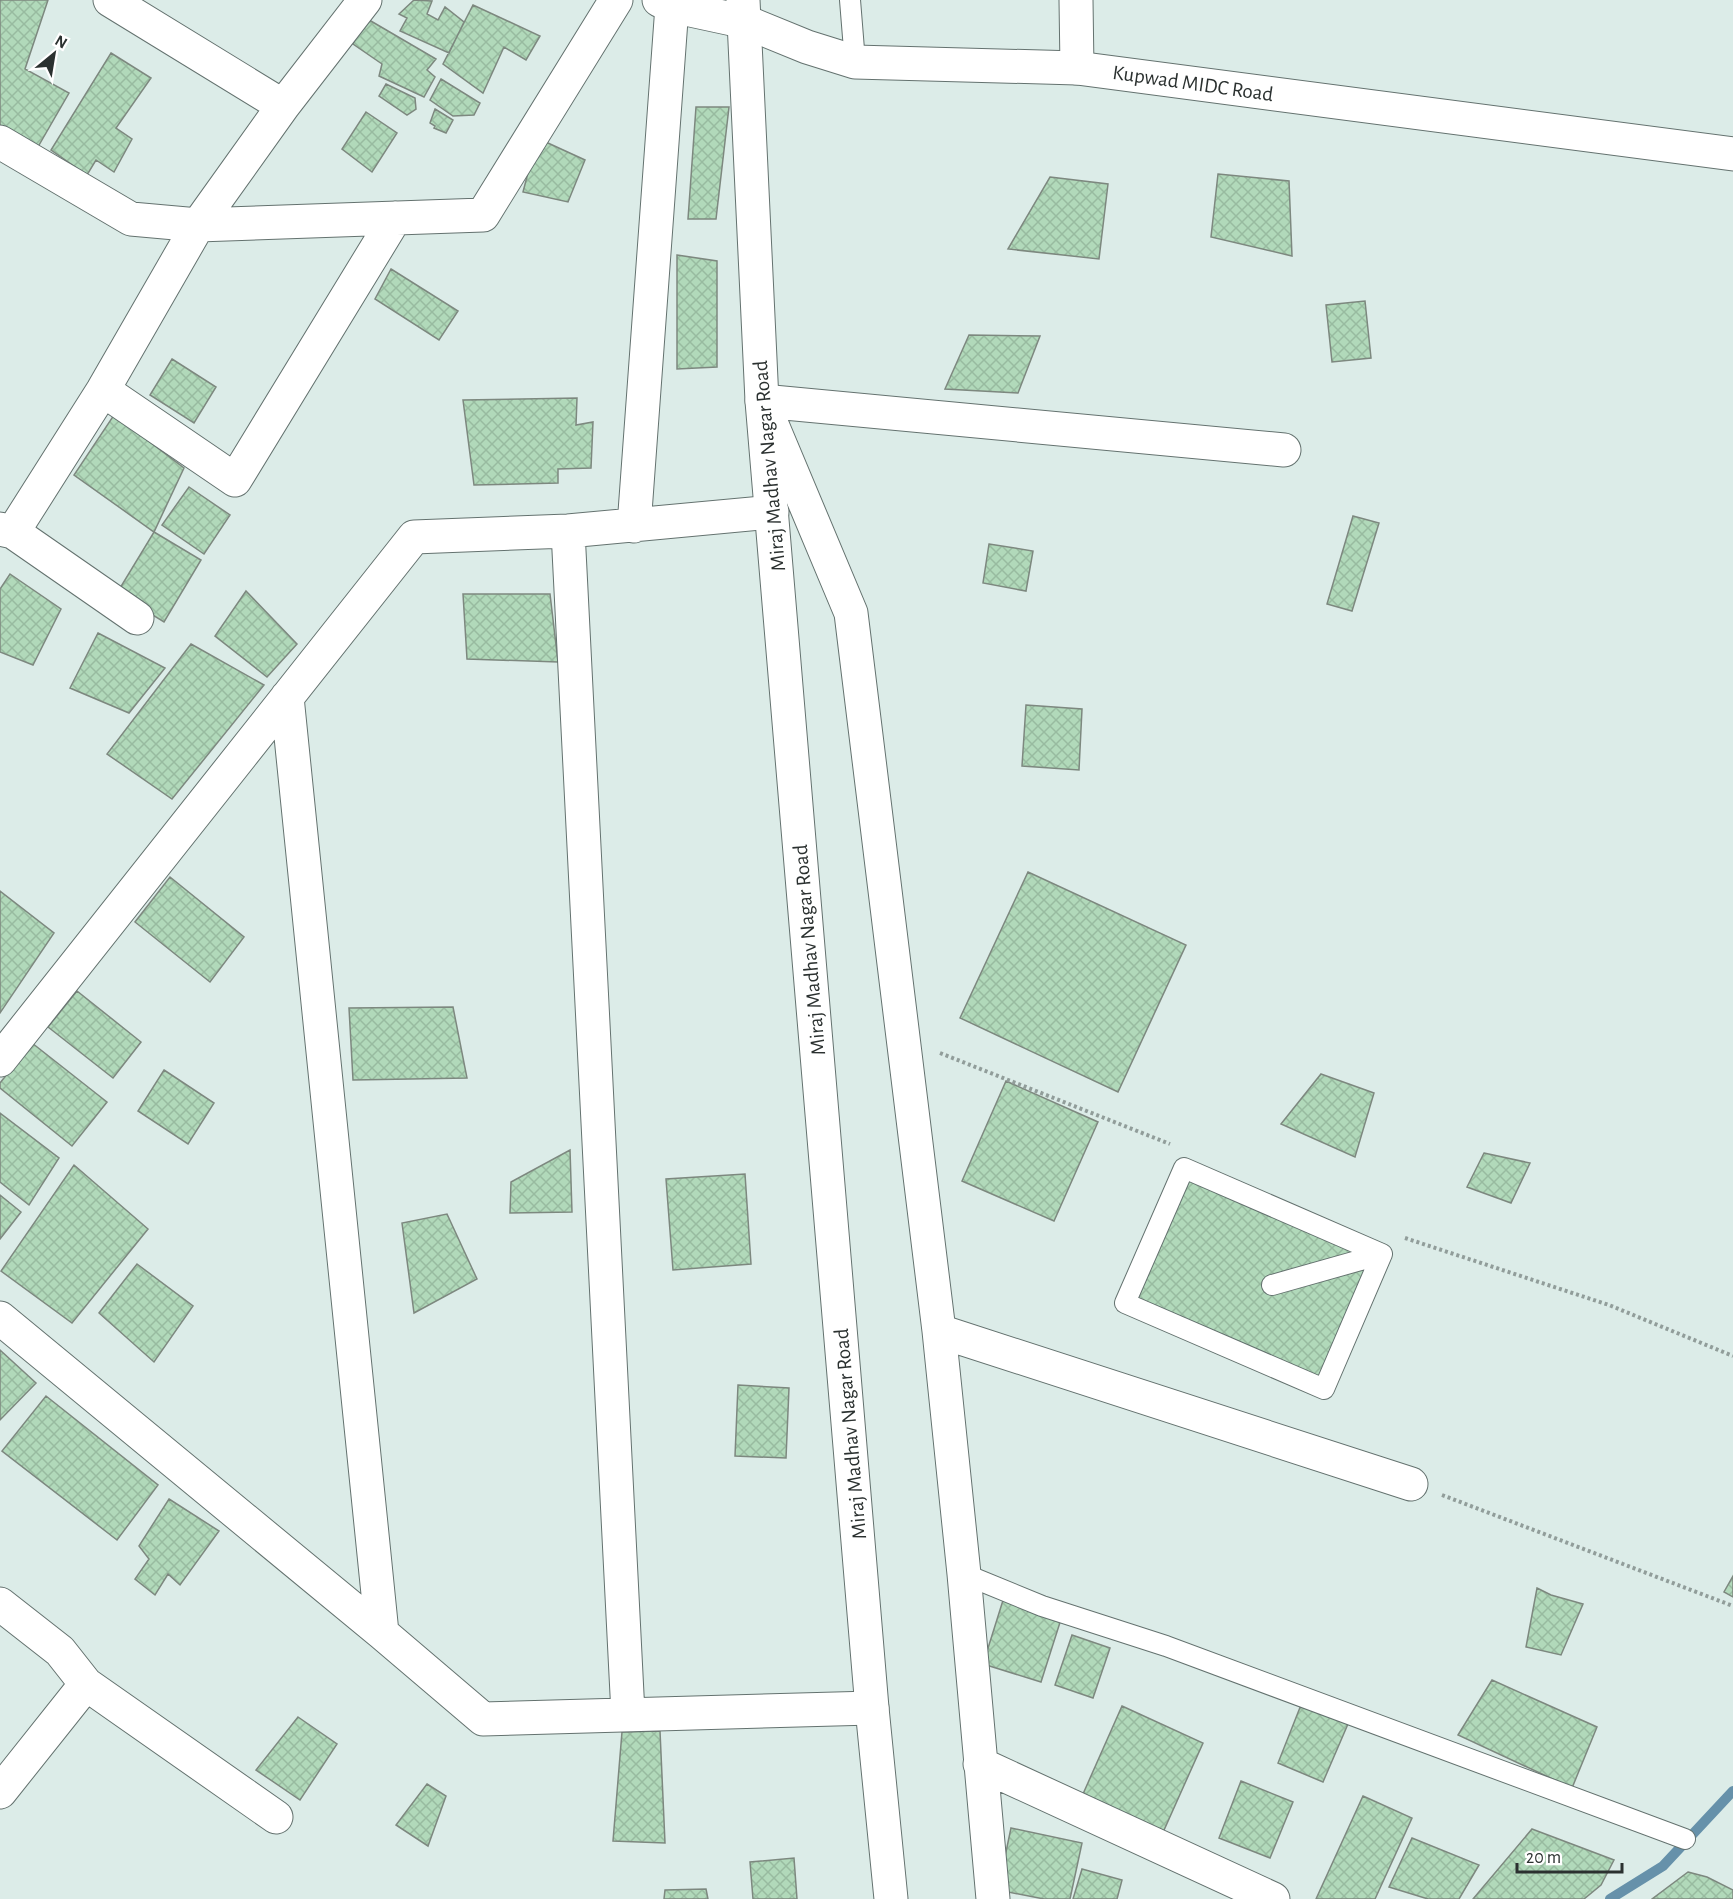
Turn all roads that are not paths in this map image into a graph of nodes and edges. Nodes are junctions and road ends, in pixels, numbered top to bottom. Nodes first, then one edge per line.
1 (110, 0) edge
2 (365, 0) edge
3 (616, 0) edge
4 (850, 0) edge
5 (1076, 0) edge
6 (665, 3) edge
7 (744, 11) edge
8 (855, 62) junction
9 (1077, 68) junction
10 (283, 106) junction
11 (0, 142) edge
12 (1733, 154) edge
13 (395, 218) junction
14 (198, 225) junction
15 (103, 390) junction
16 (762, 402) junction
17 (1284, 450) dead end
18 (772, 512) junction
19 (634, 526) junction
20 (7, 531) edge
21 (568, 531) junction
22 (137, 618) dead end
23 (287, 697) junction
24 (0, 1060) edge
25 (1382, 1254) junction
26 (1272, 1285) dead end
27 (0, 1318) edge
28 (939, 1331) junction
29 (1411, 1484) road end
30 (964, 1574) junction
31 (0, 1604) edge
32 (382, 1633) junction
33 (86, 1684) junction
34 (873, 1708) junction
35 (628, 1714) junction
36 (980, 1764) junction
37 (0, 1792) edge
38 (276, 1817) dead end
39 (1685, 1839) dead end
40 (891, 1899) edge
41 (993, 1899) edge
42 (1273, 1899) edge

1 - 10 street
2 - 10 street
3 - 13 street
4 - 8 lane
5 - 9 street
6 - 7 street, Kupwad MIDC Road
6 - 19 street
7 - 8 street, Kupwad MIDC Road
7 - 16 street, Miraj Madhav Nagar Road
8 - 9 street, Kupwad MIDC Road
9 - 12 street, Kupwad MIDC Road
10 - 14 street
11 - 14 street
13 - 14 street
13 - 15 street
14 - 15 street
15 - 20 street
16 - 17 street
16 - 18 street, Miraj Madhav Nagar Road
16 - 28 street
18 - 19 street
18 - 34 street, Miraj Madhav Nagar Road
19 - 21 street
20 - 22 street
21 - 23 street
21 - 35 street
23 - 24 street
23 - 32 street
25 - 25 lane
25 - 26 lane
27 - 32 street
28 - 29 street
28 - 30 street
30 - 36 street
30 - 39 lane
31 - 33 street
32 - 35 street
33 - 37 street
33 - 38 street
34 - 35 street
34 - 40 street, Miraj Madhav Nagar Road
36 - 41 street
36 - 42 street

